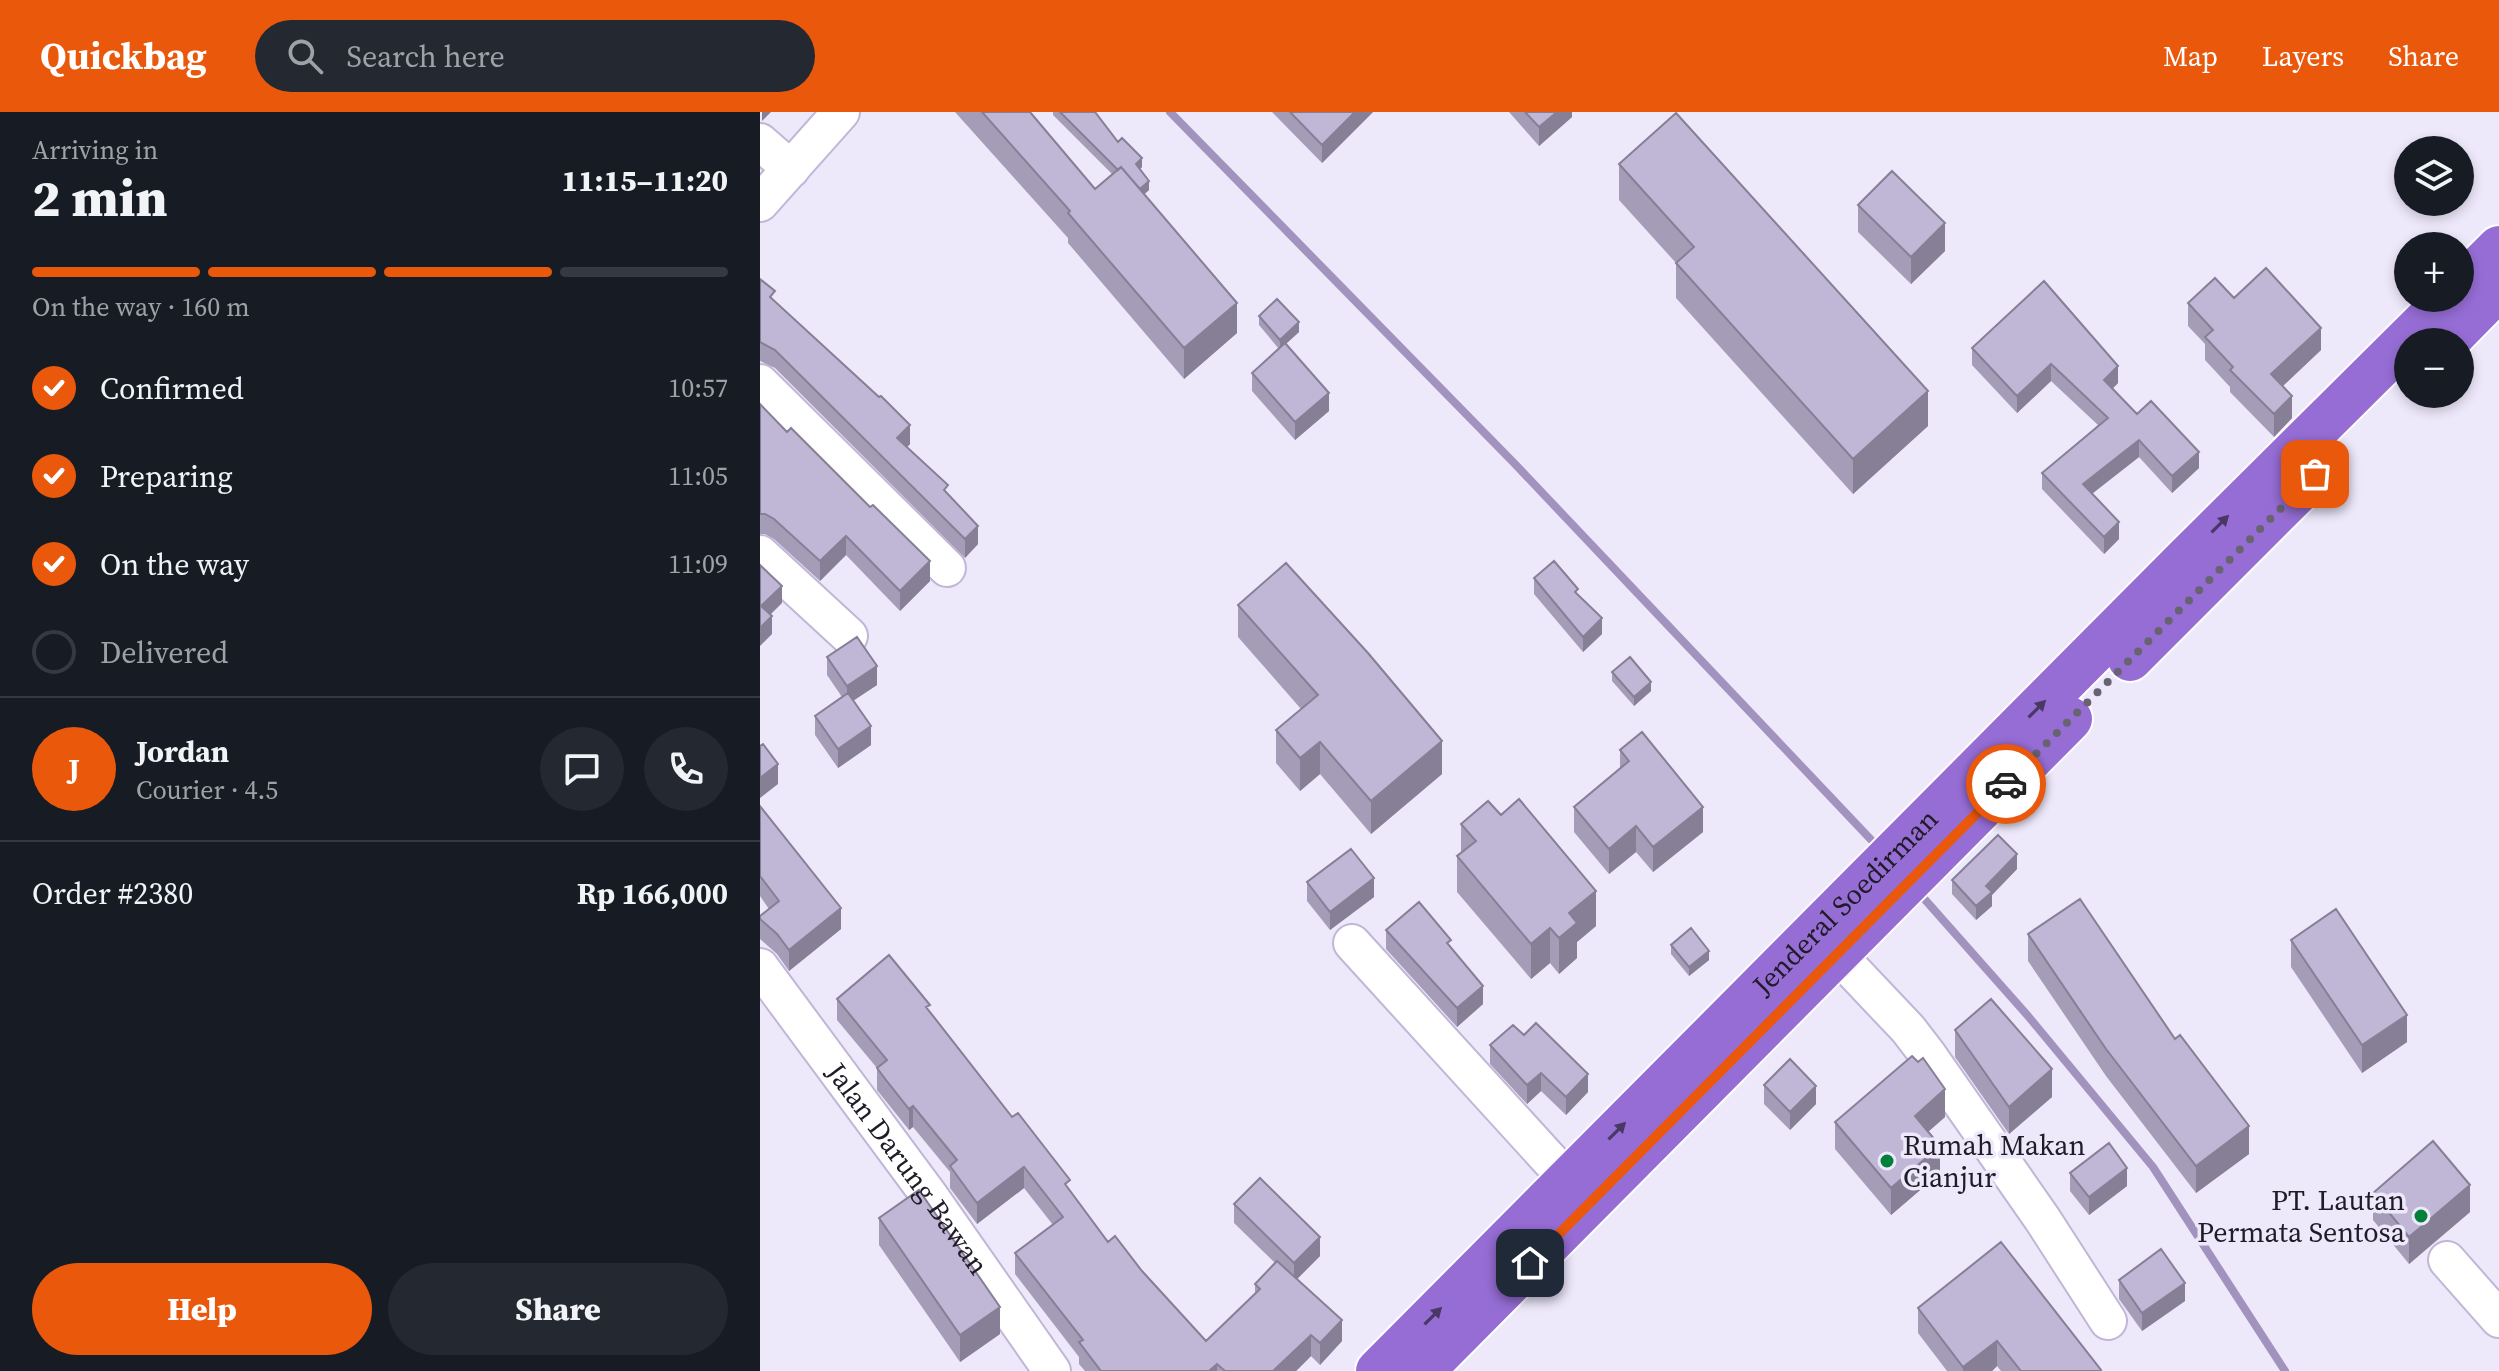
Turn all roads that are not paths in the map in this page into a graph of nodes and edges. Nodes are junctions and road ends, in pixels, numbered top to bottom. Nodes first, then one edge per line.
1 (841, 112) edge
2 (760, 142) edge
3 (791, 169) junction
4 (760, 203) edge
5 (2499, 248) edge
6 (2474, 273) edge
7 (2499, 288) edge
8 (2436, 312) edge
9 (2460, 328) edge
10 (760, 383) edge
11 (2394, 393) edge
12 (760, 554) edge
13 (947, 568) dead end
14 (2198, 568) junction
15 (849, 636) dead end
16 (1352, 943) dead end
17 (1837, 954) junction
18 (760, 967) edge
19 (1568, 1180) junction
20 (2447, 1260) dead end
21 (2499, 1319) edge
22 (2108, 1321) dead end
23 (1052, 1371) edge
24 (1378, 1371) edge
25 (1422, 1371) edge

1 - 3 street
2 - 3 street
3 - 4 street
5 - 6 highway
7 - 9 highway
14 -> 8 highway, Jenderal Soedirman
10 - 13 street
11 - 14 highway, Jenderal Soedirman
12 - 15 street
14 - 17 highway, Jenderal Soedirman
19 -> 14 highway, Jenderal Soedirman
16 - 19 street
17 - 22 street
17 - 25 highway, Jenderal Soedirman
18 - 23 street, Jalan Darung Bawan
24 -> 19 highway, Jenderal Soedirman
20 - 21 street

